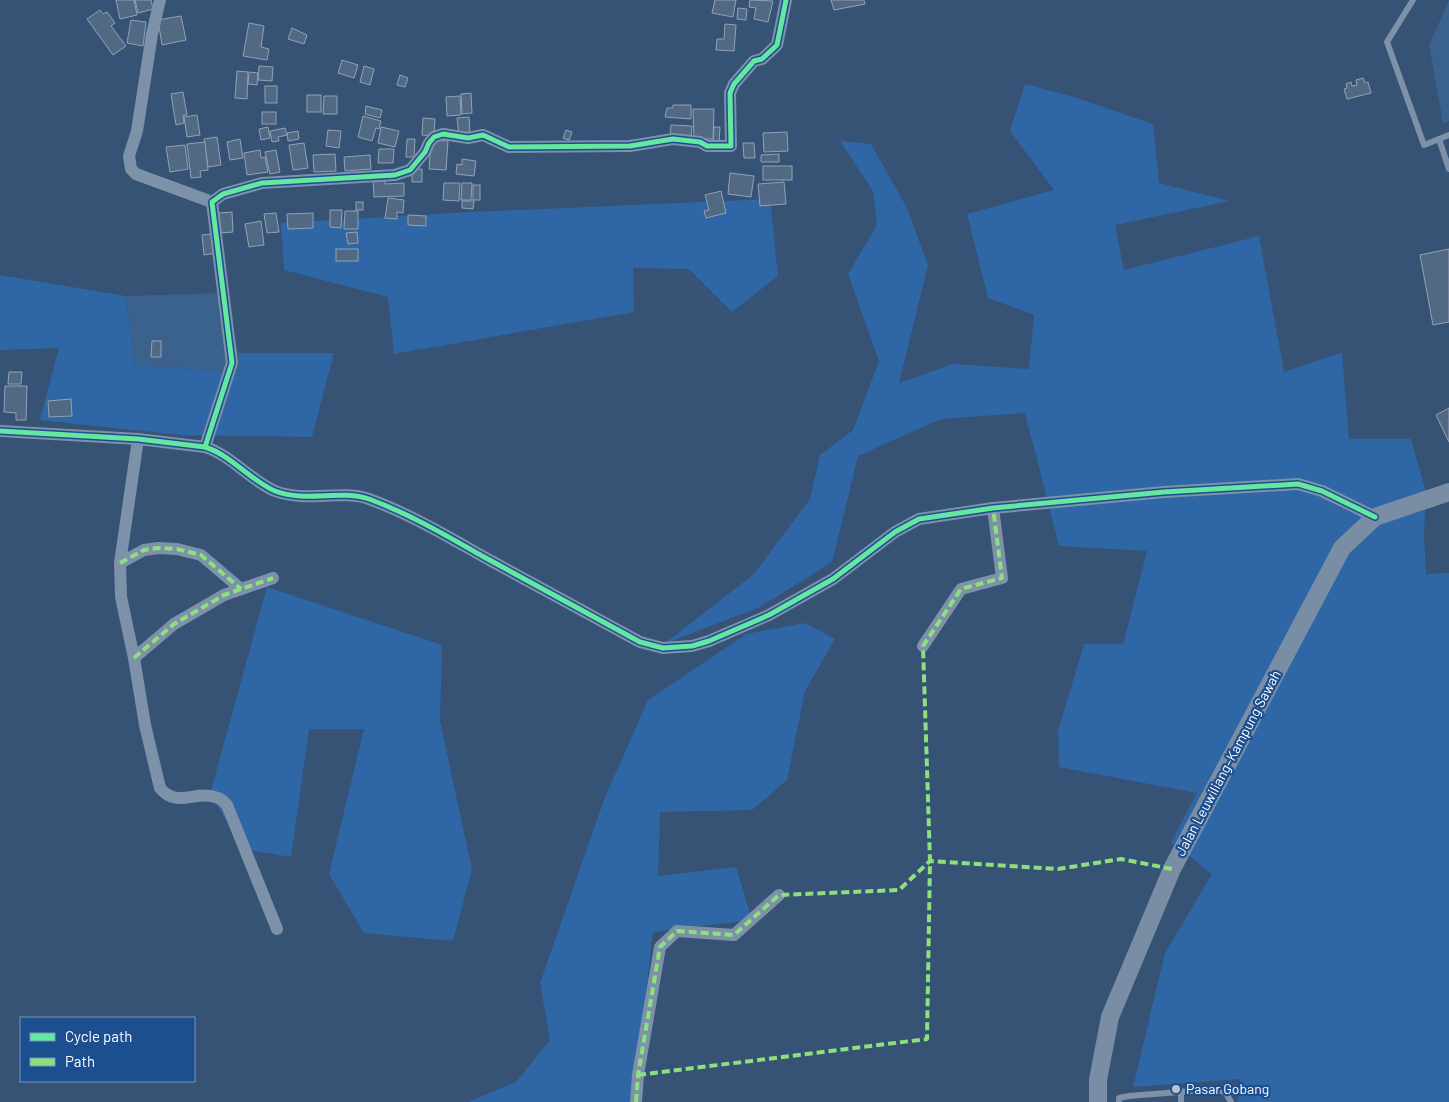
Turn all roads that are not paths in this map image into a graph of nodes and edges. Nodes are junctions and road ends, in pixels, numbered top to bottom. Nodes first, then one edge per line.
1 (160, 0) edge
2 (786, 0) edge
3 (1413, 0) edge
4 (1449, 135) edge
5 (1439, 139) junction
6 (1449, 169) edge
7 (212, 202) junction
8 (0, 431) edge
9 (138, 439) junction
10 (205, 447) junction
11 (1449, 492) edge
12 (994, 508) junction
13 (1375, 517) junction
14 (120, 563) junction
15 (273, 578) dead end
16 (240, 589) junction
17 (923, 646) dead end
18 (134, 658) junction
19 (779, 895) dead end
20 (277, 929) dead end
21 (1182, 1091) junction
22 (636, 1102) edge
23 (1098, 1102) edge
24 (1119, 1102) edge
25 (1181, 1102) edge
26 (1231, 1102) edge

1 - 7 street
2 - 7 street
3 - 5 lane
4 - 5 lane
5 - 6 lane
7 - 10 street
8 - 9 street
9 - 10 street
9 - 14 street
10 - 12 street
11 - 13 main road, Jalan Leuwiliang–Kampung Sawah
12 - 13 street
12 - 17 street
13 - 23 main road, Jalan Leuwiliang–Kampung Sawah
14 - 16 street
14 - 18 street
15 - 16 street
16 - 18 street
18 - 20 street
19 - 22 street
21 - 24 lane
21 - 25 lane
21 - 26 lane

